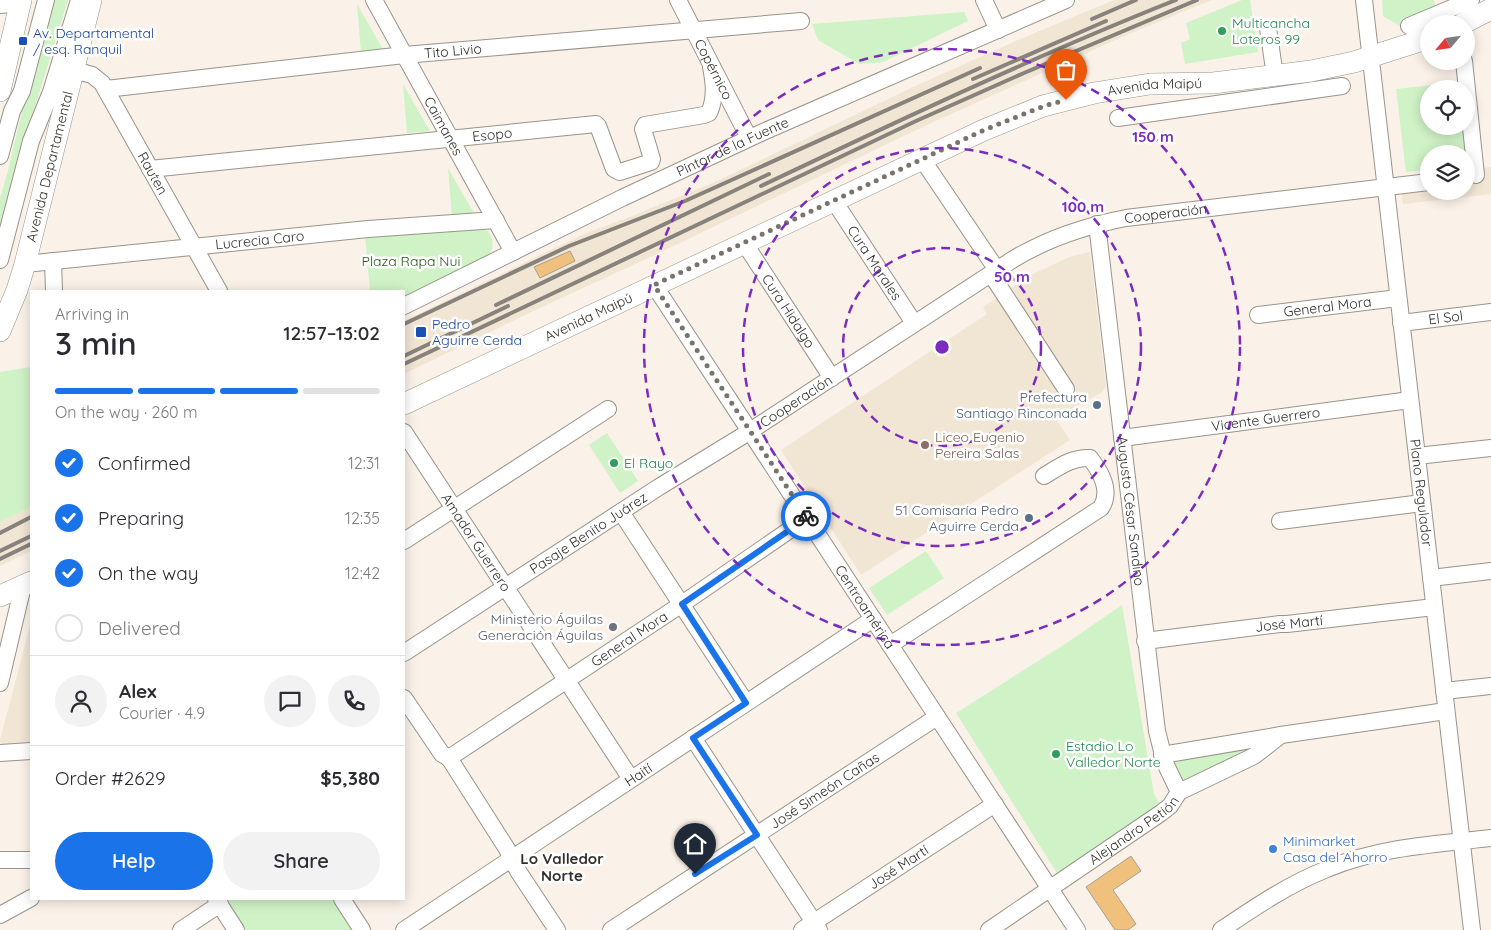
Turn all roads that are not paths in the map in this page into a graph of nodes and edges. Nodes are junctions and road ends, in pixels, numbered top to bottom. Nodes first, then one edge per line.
1 (46, 0) edge
2 (79, 0) edge
3 (91, 0) edge
4 (95, 0) edge
5 (374, 0) edge
6 (678, 0) edge
7 (984, 0) edge
8 (1066, 0) edge
9 (1364, 0) edge
10 (1471, 0) edge
11 (14, 2) edge
12 (1491, 9) edge
13 (1475, 17) edge
14 (801, 21) dead end
15 (1409, 26) dead end
16 (1268, 28) dead end
17 (693, 29) junction
18 (998, 30) junction
19 (1420, 41) edge
20 (404, 55) junction
21 (1370, 57) junction
22 (711, 66) junction
23 (74, 70) junction
24 (1465, 70) edge
25 (1275, 76) junction
26 (1150, 84) junction
27 (1, 85) edge
28 (1342, 86) dead end
29 (106, 90) junction
30 (1153, 112) junction
31 (1118, 118) dead end
32 (450, 138) junction
33 (749, 138) junction
34 (0, 156) edge
35 (922, 159) junction
36 (150, 169) junction
37 (1478, 175) edge
38 (1420, 183) edge
39 (1385, 186) junction
40 (834, 201) junction
41 (496, 220) junction
42 (1097, 224) junction
43 (745, 244) junction
44 (195, 247) junction
45 (513, 252) junction
46 (0, 260) edge
47 (53, 262) junction
48 (25, 264) junction
49 (994, 272) junction
50 (654, 285) junction
51 (54, 290) edge
52 (218, 290) edge
53 (1398, 298) junction
54 (405, 306) edge
55 (1491, 312) edge
56 (1258, 316) dead end
57 (914, 323) junction
58 (1401, 323) junction
59 (0, 331) edge
60 (832, 378) junction
61 (1066, 389) dead end
62 (1410, 400) junction
63 (405, 404) edge
64 (608, 409) dead end
65 (750, 431) junction
66 (405, 434) edge
67 (1122, 438) junction
68 (1491, 448) edge
69 (1416, 456) junction
70 (1044, 476) dead end
71 (1422, 503) junction
72 (454, 508) junction
73 (621, 512) junction
74 (807, 518) junction
75 (1280, 521) dead end
76 (405, 540) edge
77 (1491, 571) edge
78 (1431, 578) junction
79 (27, 584) edge
80 (506, 587) junction
81 (0, 596) edge
82 (682, 604) junction
83 (1434, 607) junction
84 (873, 619) junction
85 (1145, 641) junction
86 (890, 645) junction
87 (405, 652) edge
88 (567, 680) junction
89 (0, 683) edge
90 (1491, 686) edge
91 (1444, 691) junction
92 (405, 699) edge
93 (746, 703) junction
94 (1446, 711) junction
95 (937, 717) junction
96 (1281, 735) junction
97 (693, 738) junction
98 (30, 751) edge
99 (0, 753) edge
100 (1162, 756) junction
101 (450, 758) junction
102 (631, 779) junction
103 (1179, 792) junction
104 (995, 804) junction
105 (757, 835) junction
106 (1491, 838) edge
107 (1461, 841) junction
108 (512, 858) junction
109 (0, 860) edge
110 (30, 860) edge
111 (1050, 889) junction
112 (30, 899) edge
113 (343, 900) edge
114 (218, 901) edge
115 (0, 915) edge
116 (812, 927) edge
117 (181, 930) edge
118 (236, 930) edge
119 (362, 930) edge
120 (404, 930) edge
121 (556, 930) edge
122 (611, 930) edge
123 (989, 930) edge
124 (1077, 930) edge
125 (1221, 930) edge
126 (1472, 930) edge

1 - 34 street
2 - 46 street
3 - 4 street
3 - 23 main road, Avenida Departamental
5 - 20 street, Caimanes
6 - 17 street, Copérnico
7 - 18 street
8 - 18 street, Pintor de la Fuente
9 - 21 street, Plano Regulador
10 - 15 street
11 - 27 main road
12 - 13 main road
14 - 17 street, Tito Livio
16 - 25 street
17 - 20 street, Tito Livio
17 - 22 street, Copérnico
18 - 33 street, Pintor de la Fuente
19 - 21 main road, Avenida Maipú
20 - 29 street, Tito Livio
20 - 32 street, Caimanes
21 - 25 main road, Avenida Maipú
21 - 39 street, Plano Regulador
22 - 32 street, Esopo
22 - 33 street, Copérnico
23 - 29 street, Rauten
23 - 48 main road, Avenida Departamental
24 - 37 street
25 - 26 main road, Avenida Maipú
26 - 30 street
26 - 35 main road, Avenida Maipú
28 - 30 street, Avenida Maipú
29 - 36 street, Rauten
30 - 31 street, Avenida Maipú
32 - 36 street, Esopo
32 - 41 street, Caimanes
33 - 45 street, Pintor de la Fuente
35 - 40 main road, Avenida Maipú
35 - 49 street
36 - 44 street, Rauten
38 - 39 street, Cooperación
39 - 42 street, Cooperación
39 - 53 street, Plano Regulador
40 - 43 main road, Avenida Maipú
40 - 57 street, Cura Morales
41 - 44 street, Lucrecia Caro
41 - 45 street, Caimanes
42 - 49 street, Cooperación
42 - 67 street, Augusto César Sandino
43 - 50 main road, Avenida Maipú
43 - 60 street, Cura Hidalgo
44 - 47 street, Lucrecia Caro
44 - 52 street, Rauten
45 - 54 street, Pintor de la Fuente
47 - 48 street, Lucrecia Caro
47 - 51 street
48 - 59 main road, Avenida Departamental
49 - 57 street, Cooperación
49 - 61 street
50 - 63 main road, Avenida Maipú
50 - 65 street, Centroamérica
53 - 56 street, General Mora
53 - 58 street, Plano Regulador
55 - 58 street, El Sol
57 - 60 street, Cooperación
58 - 62 street, Plano Regulador
60 - 65 street, Cooperación
62 - 67 street, Vicente Guerrero
62 - 69 street, Plano Regulador
64 - 72 street
65 - 73 street, Pasaje Benito Juárez
65 - 74 street, Centroamérica
66 - 72 street, Amador Guerrero
67 - 85 street, Augusto César Sandino
68 - 69 street
69 - 71 street, Plano Regulador
70 - 86 street
71 - 75 street
71 - 78 street, Plano Regulador
72 - 76 street
72 - 80 street, Amador Guerrero
73 - 80 street, Pasaje Benito Juárez
73 - 82 street
74 - 82 street, General Mora
74 - 84 street, Centroamérica
77 - 78 street
78 - 83 street, Plano Regulador
79 - 81 main road
79 - 89 street
80 - 87 street, Pasaje Benito Juárez
80 - 88 street, Amador Guerrero
82 - 88 street, General Mora
82 - 93 street
83 - 85 street, José Martí
83 - 91 street, Plano Regulador
84 - 86 street, Centroamérica
84 - 93 street, Haití
85 - 100 street, Augusto César Sandino
86 - 95 street, Centroamérica
88 - 101 street, General Mora
88 - 102 street, Amador Guerrero
90 - 91 street
91 - 94 street, Plano Regulador
92 - 101 street
93 - 97 street, Haití
94 - 96 street, Alejandro Petión
94 - 107 street, Plano Regulador
95 - 104 street, Centroamérica
95 - 105 street, José Simeón Cañas
96 - 100 street, Alejandro Petión
96 - 103 street, Alejandro Petión
97 - 102 street, Haití
97 - 105 street
98 - 99 street
100 - 103 street, Augusto César Sandino
101 - 108 street
102 - 108 street, Haití
103 - 111 street, Alejandro Petión
104 - 111 street, Centroamérica
104 - 116 street, José Martí
105 - 116 street
105 - 122 street, José Simeón Cañas
106 - 107 street
107 - 125 street
107 - 126 street, Plano Regulador
108 - 120 street, Haití
108 - 121 street
109 - 110 street
111 - 123 street, Alejandro Petión
111 - 124 street, Centroamérica
112 - 115 street
113 - 119 street
114 - 117 street
114 - 118 street

